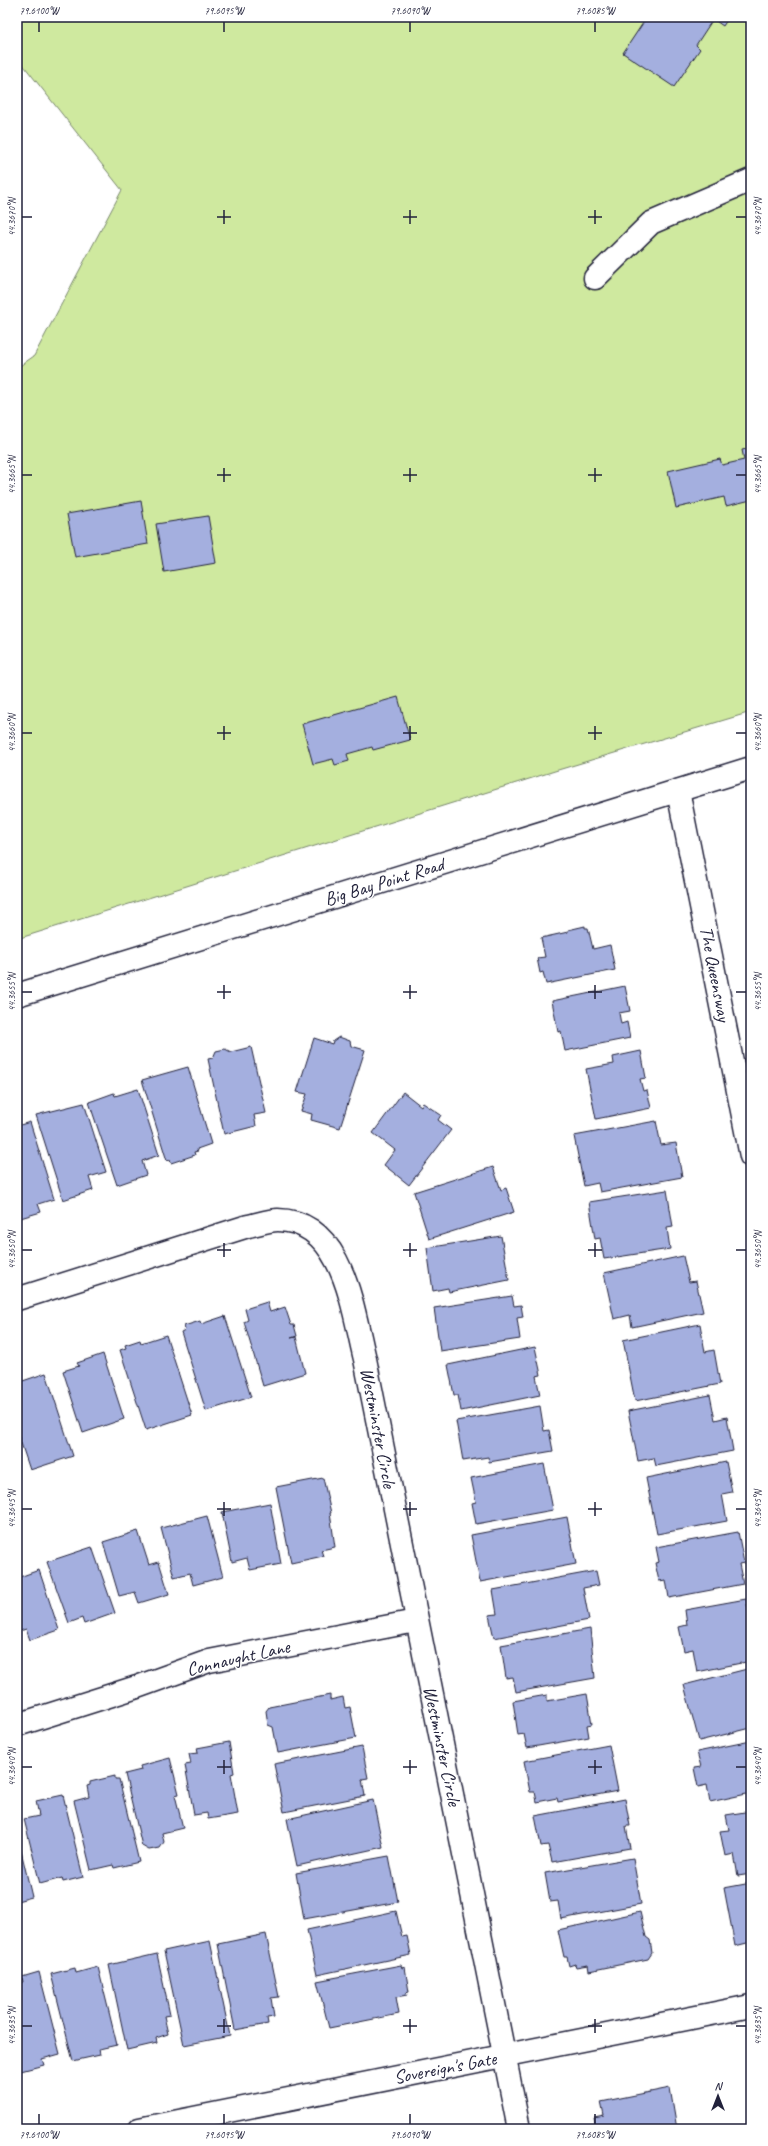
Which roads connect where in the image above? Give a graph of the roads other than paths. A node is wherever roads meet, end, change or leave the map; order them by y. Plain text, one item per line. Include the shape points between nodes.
1 (751, 180) edge
2 (595, 278) dead end
3 (751, 768) edge
4 (678, 791) junction
5 (17, 995) edge
6 (751, 1156) edge
7 (17, 1299) edge
8 (416, 1621) junction
9 (17, 1725) edge
10 (751, 2006) edge
11 (505, 2056) junction
12 (139, 2129) edge
13 (519, 2129) edge

1 - 2 street via 651,223
3 - 4 street, Big Bay Point Road
4 - 5 street, Big Bay Point Road
4 - 6 street, The Queensway
7 - 8 street, Westminster Circle via 248,1226 278,1220 303,1226 323,1241 336,1257 344,1277 365,1359
8 - 9 street, Connaught Lane via 209,1661
8 - 11 street, Westminster Circle
10 - 11 street, Sovereign's Gate
11 - 12 street, Sovereign's Gate
11 - 13 street, Westminster Circle

